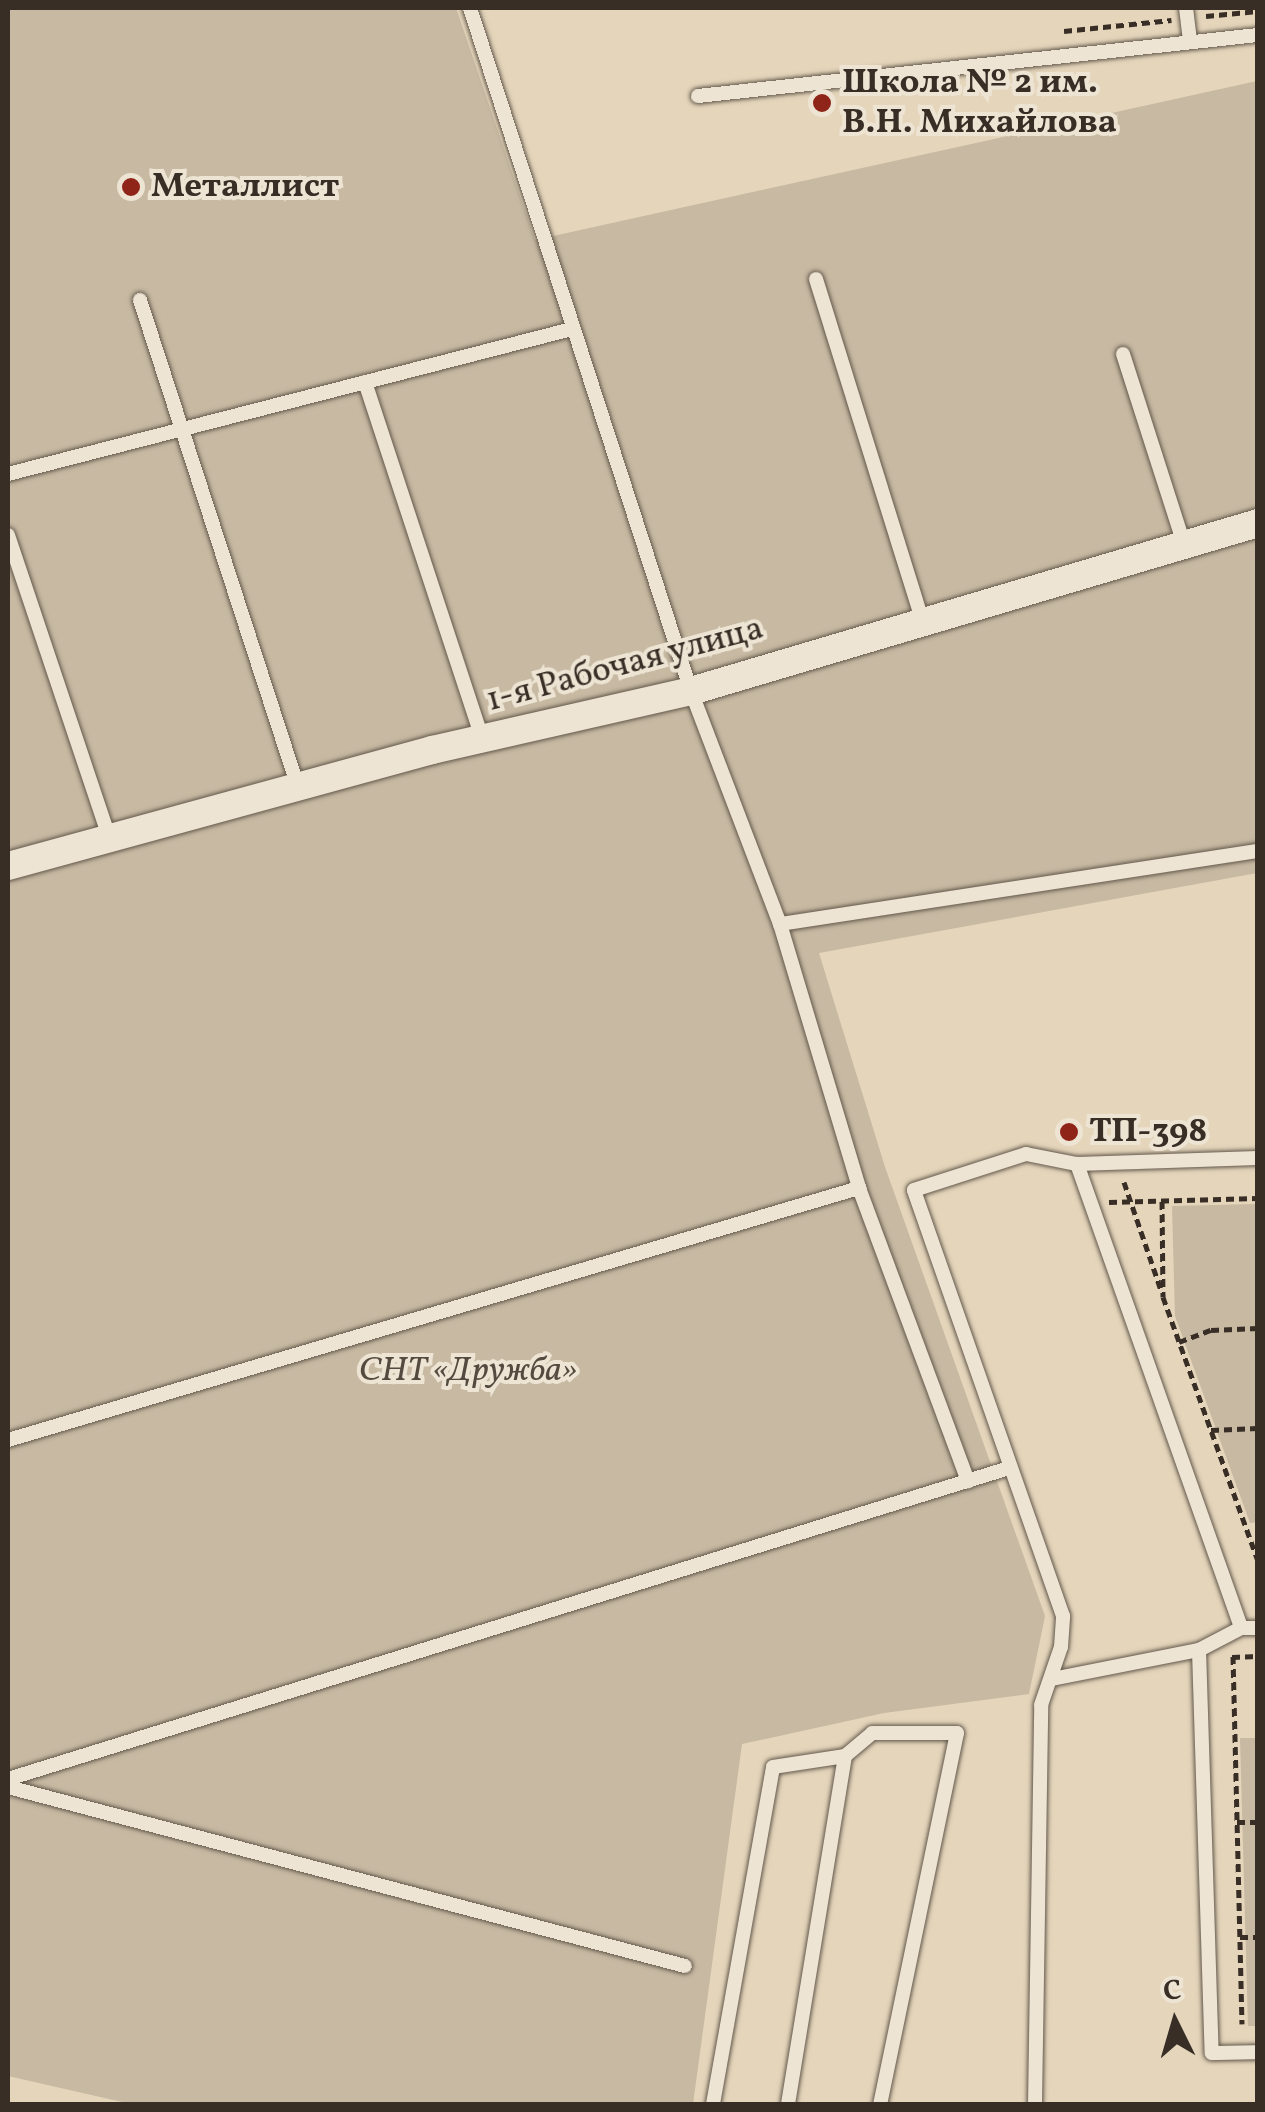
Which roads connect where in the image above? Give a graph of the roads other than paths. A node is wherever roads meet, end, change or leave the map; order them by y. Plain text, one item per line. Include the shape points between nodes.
1 (470, 8) edge
2 (1187, 13) edge
3 (1258, 35) edge
4 (1190, 42) junction
5 (698, 96) dead end
6 (816, 279) dead end
7 (140, 300) dead end
8 (572, 328) junction
9 (1123, 354) dead end
10 (366, 382) junction
11 (178, 430) junction
12 (8, 474) edge
13 (1258, 523) edge
14 (8, 535) edge
15 (1183, 542) junction
16 (922, 620) junction
17 (691, 691) junction
18 (484, 740) junction
19 (298, 788) junction
20 (110, 838) junction
21 (1258, 851) edge
22 (8, 866) edge
23 (780, 924) junction
24 (1258, 1158) edge
25 (1077, 1164) junction
26 (858, 1188) junction
27 (8, 1440) edge
28 (1009, 1468) junction
29 (968, 1481) junction
30 (1258, 1628) edge
31 (1236, 1630) junction
32 (1199, 1650) junction
33 (1052, 1678) junction
34 (845, 1756) junction
35 (8, 1779) edge
36 (8, 1787) edge
37 (685, 1966) dead end
38 (1258, 2052) edge
39 (713, 2104) edge
40 (788, 2104) edge
41 (880, 2104) edge
42 (1034, 2104) edge

1 - 8 lane
2 - 4 lane
3 - 4 lane
4 - 5 lane
6 - 16 lane
7 - 11 lane
8 - 10 lane
8 - 17 lane
9 - 15 lane
10 - 11 lane
10 - 18 lane
11 - 12 lane
11 - 19 lane
13 - 15 street, 1-я Рабочая улица
14 - 20 lane
15 - 16 street, 1-я Рабочая улица
16 - 17 street, 1-я Рабочая улица
17 - 18 street, 1-я Рабочая улица
17 - 23 lane
18 - 19 street, 1-я Рабочая улица
19 - 20 street, 1-я Рабочая улица
20 - 22 street, 1-я Рабочая улица
21 - 23 lane
23 - 26 lane
24 - 25 lane
25 - 28 lane via 1026,1154 914,1190
25 - 31 lane
26 - 27 lane
26 - 29 lane
28 - 29 lane
28 - 33 lane via 1063,1616
29 - 35 lane
30 - 31 lane
31 - 32 lane
32 - 33 lane
32 - 38 lane via 1212,2053
33 - 42 lane via 1041,1706
34 - 39 lane via 773,1767
34 - 40 lane
34 - 41 lane via 872,1733 957,1733
36 - 37 lane

